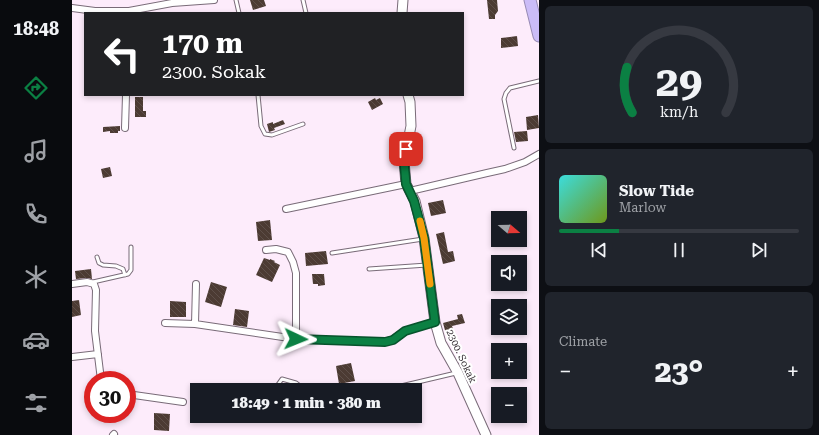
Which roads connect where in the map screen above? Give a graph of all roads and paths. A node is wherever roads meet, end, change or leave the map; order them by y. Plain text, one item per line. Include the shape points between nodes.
1 (214, 0) edge
2 (236, 0) edge
3 (303, 0) edge
4 (403, 0) edge
5 (530, 0) edge
6 (72, 8) edge
7 (129, 12) edge
8 (240, 12) edge
9 (306, 12) edge
10 (402, 12) edge
11 (539, 36) edge
12 (539, 82) edge
13 (126, 96) edge
14 (258, 96) edge
15 (408, 96) edge
16 (303, 124) dead end
17 (126, 128) dead end
18 (514, 148) dead end
19 (539, 154) edge
20 (408, 187) junction
21 (286, 209) dead end
22 (424, 238) junction
23 (131, 247) dead end
24 (266, 250) dead end
25 (332, 253) dead end
26 (97, 257) dead end
27 (428, 265) junction
28 (369, 269) dead end
29 (125, 275) junction
30 (91, 283) junction
31 (72, 284) edge
32 (196, 284) dead end
33 (435, 322) junction
34 (165, 323) dead end
35 (195, 324) junction
36 (296, 339) junction
37 (98, 354) junction
38 (72, 357) edge
39 (100, 371) edge
40 (458, 372) junction
41 (280, 383) edge
42 (296, 383) edge
43 (413, 383) edge
44 (136, 395) edge
45 (183, 402) dead end
46 (486, 435) edge

1 - 7 street via 172,3
2 - 8 lane
3 - 9 lane
4 - 10 street
5 - 11 highway
6 - 7 street via 95,12
12 - 18 lane via 510,88 505,96
13 - 17 street
14 - 16 lane via 261,126 265,134 272,135
15 - 20 street, 2300. Sokak via 411,126 404,161
19 - 20 street via 505,170
20 - 21 street
20 - 22 street, 2300. Sokak
22 - 25 lane
22 - 27 street, 2300. Sokak
23 - 29 lane via 131,270
24 - 36 street via 288,252 294,262
26 - 29 lane via 103,265 123,269
27 - 28 lane
27 - 33 street, 2300. Sokak
29 - 30 lane
30 - 31 street
30 - 37 street via 96,290 95,331
32 - 35 street
33 - 36 street via 405,331 393,340 385,342
33 - 40 street, 2300. Sokak via 441,343
34 - 35 street
35 - 36 street
37 - 38 street
37 - 39 street
40 - 43 lane
40 - 46 street, 2300. Sokak
41 - 42 lane via 282,380
44 - 45 street

